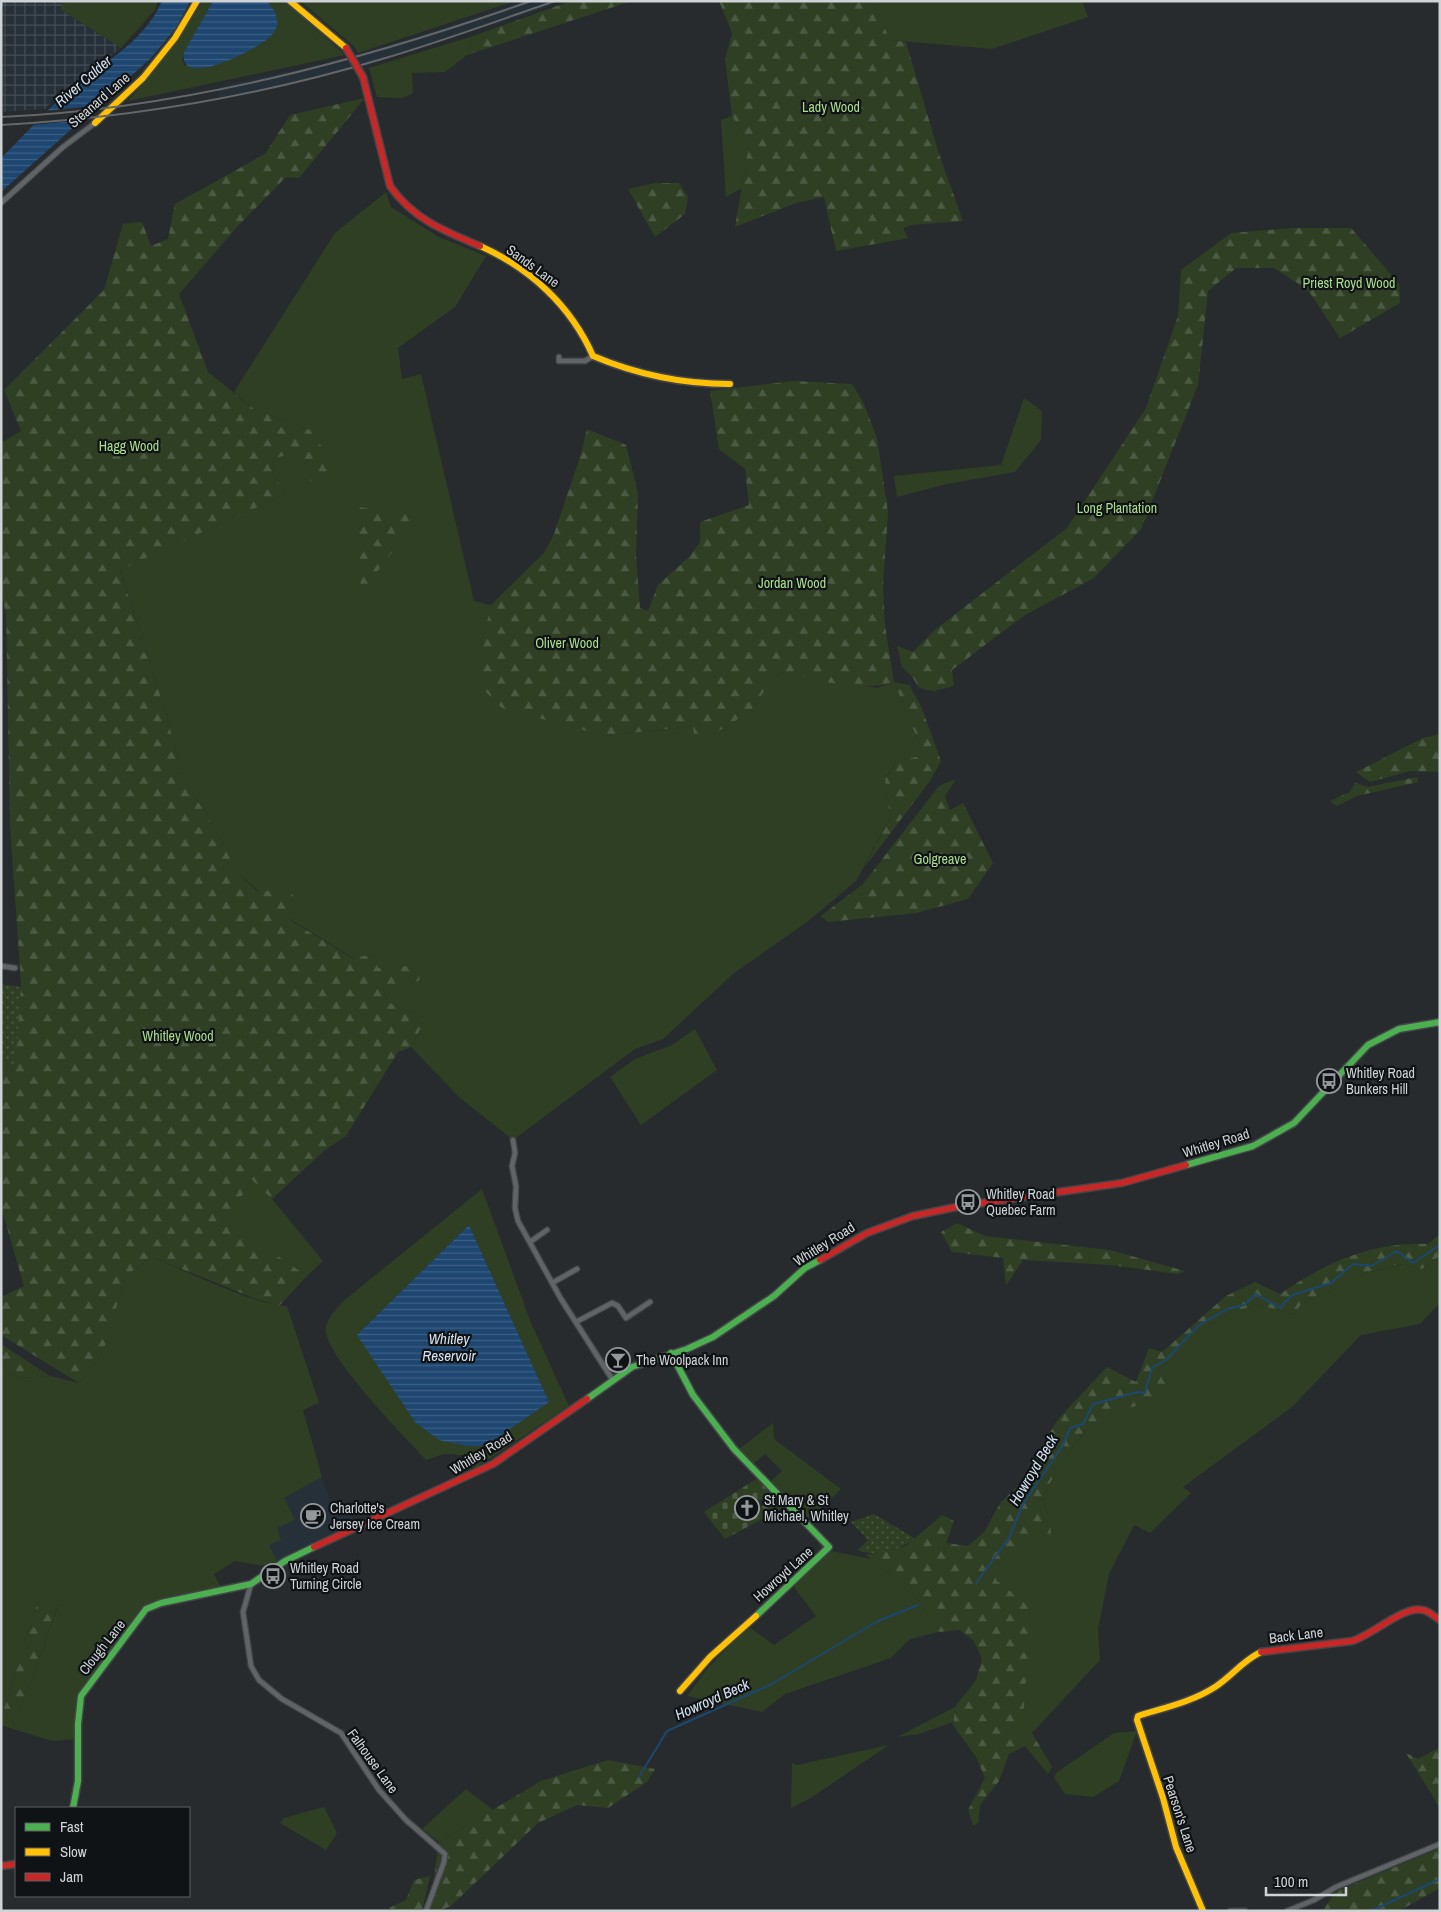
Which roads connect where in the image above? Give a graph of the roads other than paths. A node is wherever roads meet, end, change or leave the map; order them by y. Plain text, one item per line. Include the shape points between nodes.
1 (197, 1) edge
2 (290, 1) edge
3 (95, 123) joint
4 (1, 203) edge
5 (593, 356) junction
6 (559, 357) dead end
7 (730, 384) dead end
8 (1, 966) edge
9 (15, 968) dead end
10 (1440, 1022) edge
11 (513, 1140) dead end
12 (548, 1230) dead end
13 (530, 1242) junction
14 (577, 1269) dead end
15 (552, 1283) junction
16 (650, 1302) dead end
17 (576, 1322) junction
18 (671, 1353) junction
19 (612, 1380) junction
20 (251, 1584) junction
21 (1440, 1620) edge
22 (680, 1691) dead end
23 (1138, 1723) joint
24 (74, 1807) edge
25 (1440, 1844) edge
26 (15, 1864) edge
27 (1, 1866) edge
28 (426, 1911) edge
29 (1203, 1911) edge
30 (1230, 1911) edge
31 (1245, 1911) edge
32 (1287, 1911) edge

1 - 3 street, Steanard Lane via 175,38 143,78
2 - 5 street, Sands Lane, bridge via 346,48 364,76 390,186 399,202 441,231 502,256 547,288 575,320
3 - 4 street, Steanard Lane
5 - 6 street via 585,361 559,361
5 - 7 street via 629,372 653,378 705,385
8 - 9 street
10 - 18 street, Whitley Road via 1399,1029 1368,1045 1294,1123 1253,1146 1122,1183 961,1206 913,1216 876,1229 806,1268 738,1322 704,1341
11 - 13 street via 515,1208
12 - 13 street
13 - 15 street
14 - 15 street
15 - 17 street
16 - 17 street via 626,1318 612,1303
17 - 19 street
18 - 19 street, Whitley Road via 646,1360
18 - 22 street, Howroyd Lane via 693,1395 734,1449 829,1547 710,1657
19 - 20 street, Whitley Road via 492,1464 284,1561
20 - 24 street, Clough Lane via 146,1609 81,1696 77,1713
20 - 28 street, Falhouse Lane via 243,1612 251,1666 259,1680 282,1699 341,1733 379,1790 406,1820 445,1854
21 - 23 street, Back Lane via 1424,1610 1410,1609 1366,1637 1352,1641 1266,1650 1246,1659 1215,1687 1138,1716
23 - 29 street, Pearson's Lane via 1176,1847
25 - 32 street
26 - 27 street
30 - 31 street

